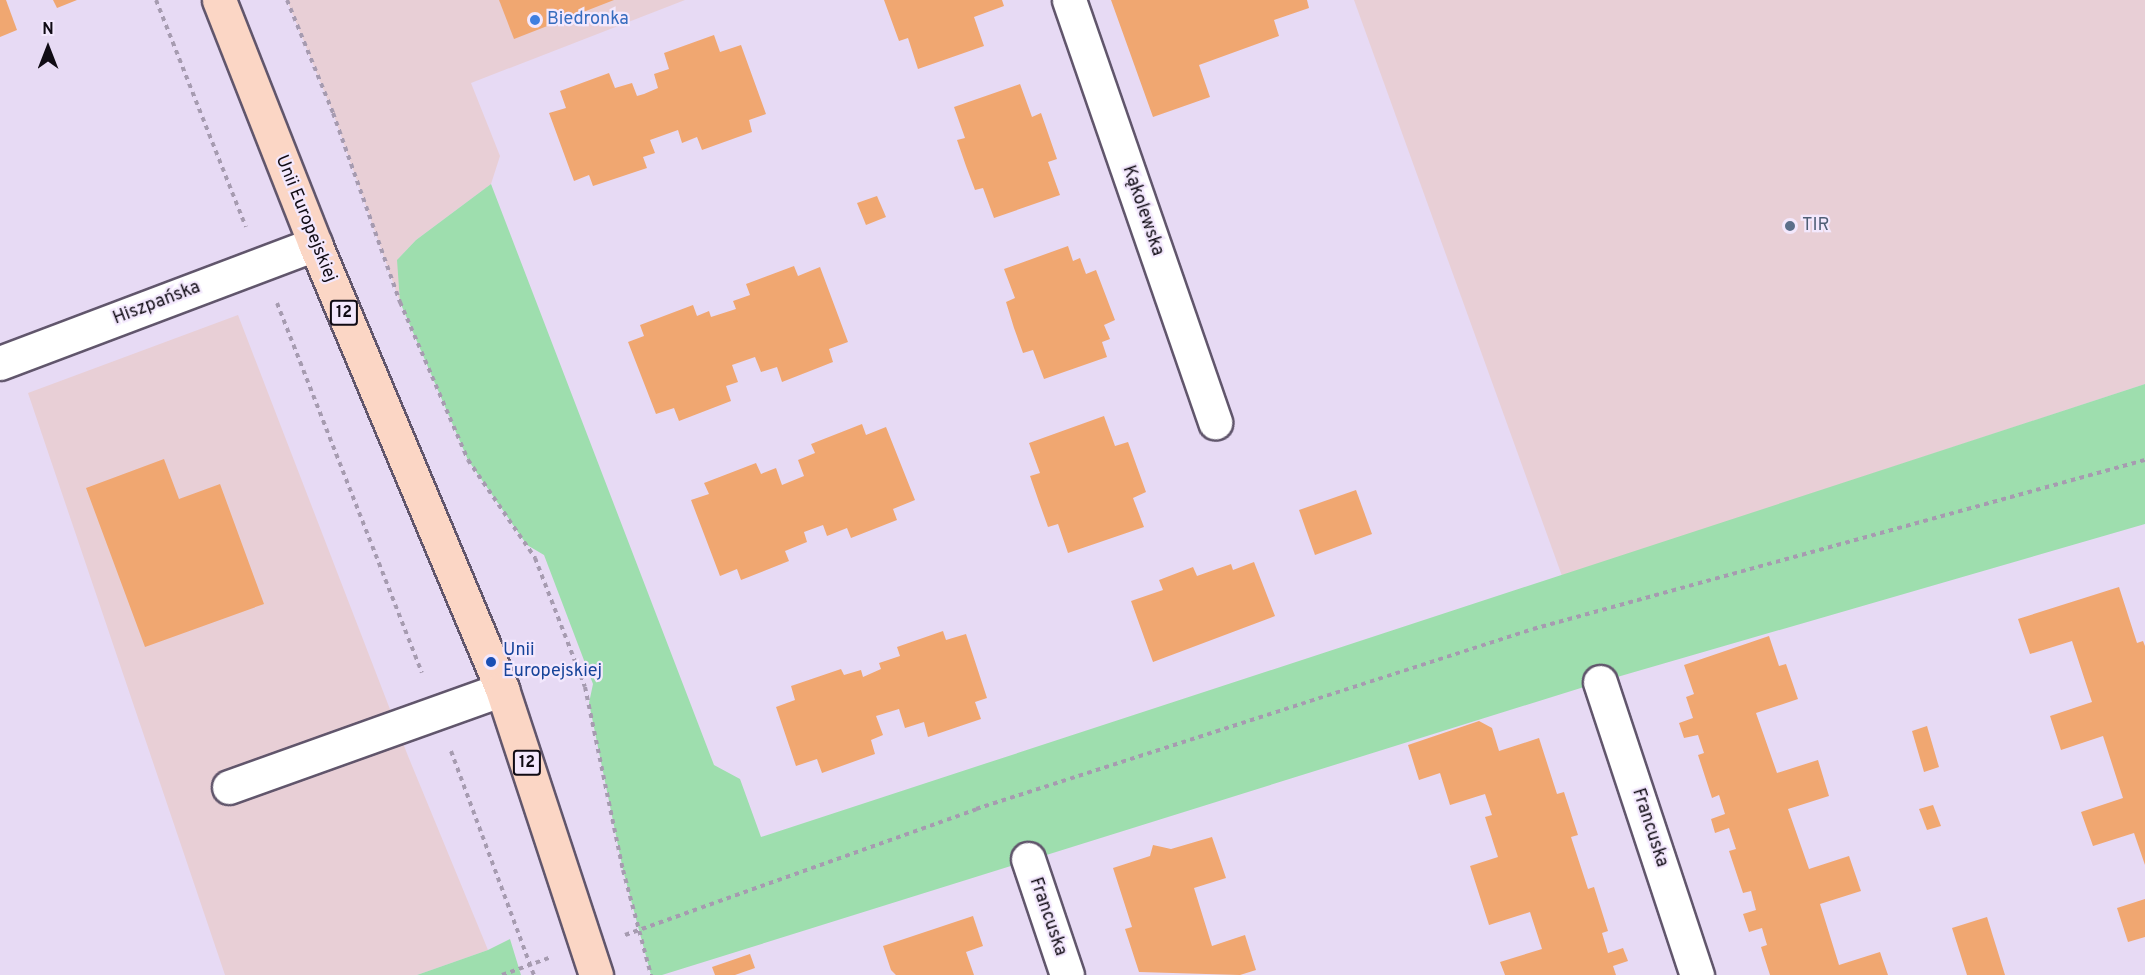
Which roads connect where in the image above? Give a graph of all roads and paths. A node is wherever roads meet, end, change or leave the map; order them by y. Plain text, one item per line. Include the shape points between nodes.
1 (156, 0) edge
2 (219, 0) edge
3 (287, 0) edge
4 (1070, 0) edge
5 (315, 244) junction
6 (261, 264) junction
7 (0, 363) edge
8 (1215, 422) dead end
9 (2145, 460) edge
10 (1600, 682) dead end
11 (502, 689) junction
12 (437, 714) junction
13 (229, 788) dead end
14 (1028, 859) dead end
15 (639, 930) junction
16 (591, 961) edge
17 (531, 963) junction
18 (501, 975) edge
19 (534, 975) edge
20 (651, 975) edge
21 (1067, 975) edge
22 (1697, 975) edge

1 - 6 path
2 - 5 main road, Unii Europejskiej / 12
3 - 15 path via 333,113 400,302 468,460 535,558 576,665 589,703
4 - 8 street, Kąkolewska
5 - 6 street, Hiszpańska
5 - 11 main road, Unii Europejskiej / 12
6 - 7 street, Hiszpańska
6 - 12 path
9 - 15 path via 1533,629 976,809
10 - 22 street, Francuska
11 - 12 street
11 - 16 main road, Unii Europejskiej / 12
12 - 13 street
12 - 17 path
14 - 21 street, Francuska
15 - 16 path
15 - 20 path
16 - 17 path
17 - 18 path
17 - 19 path

